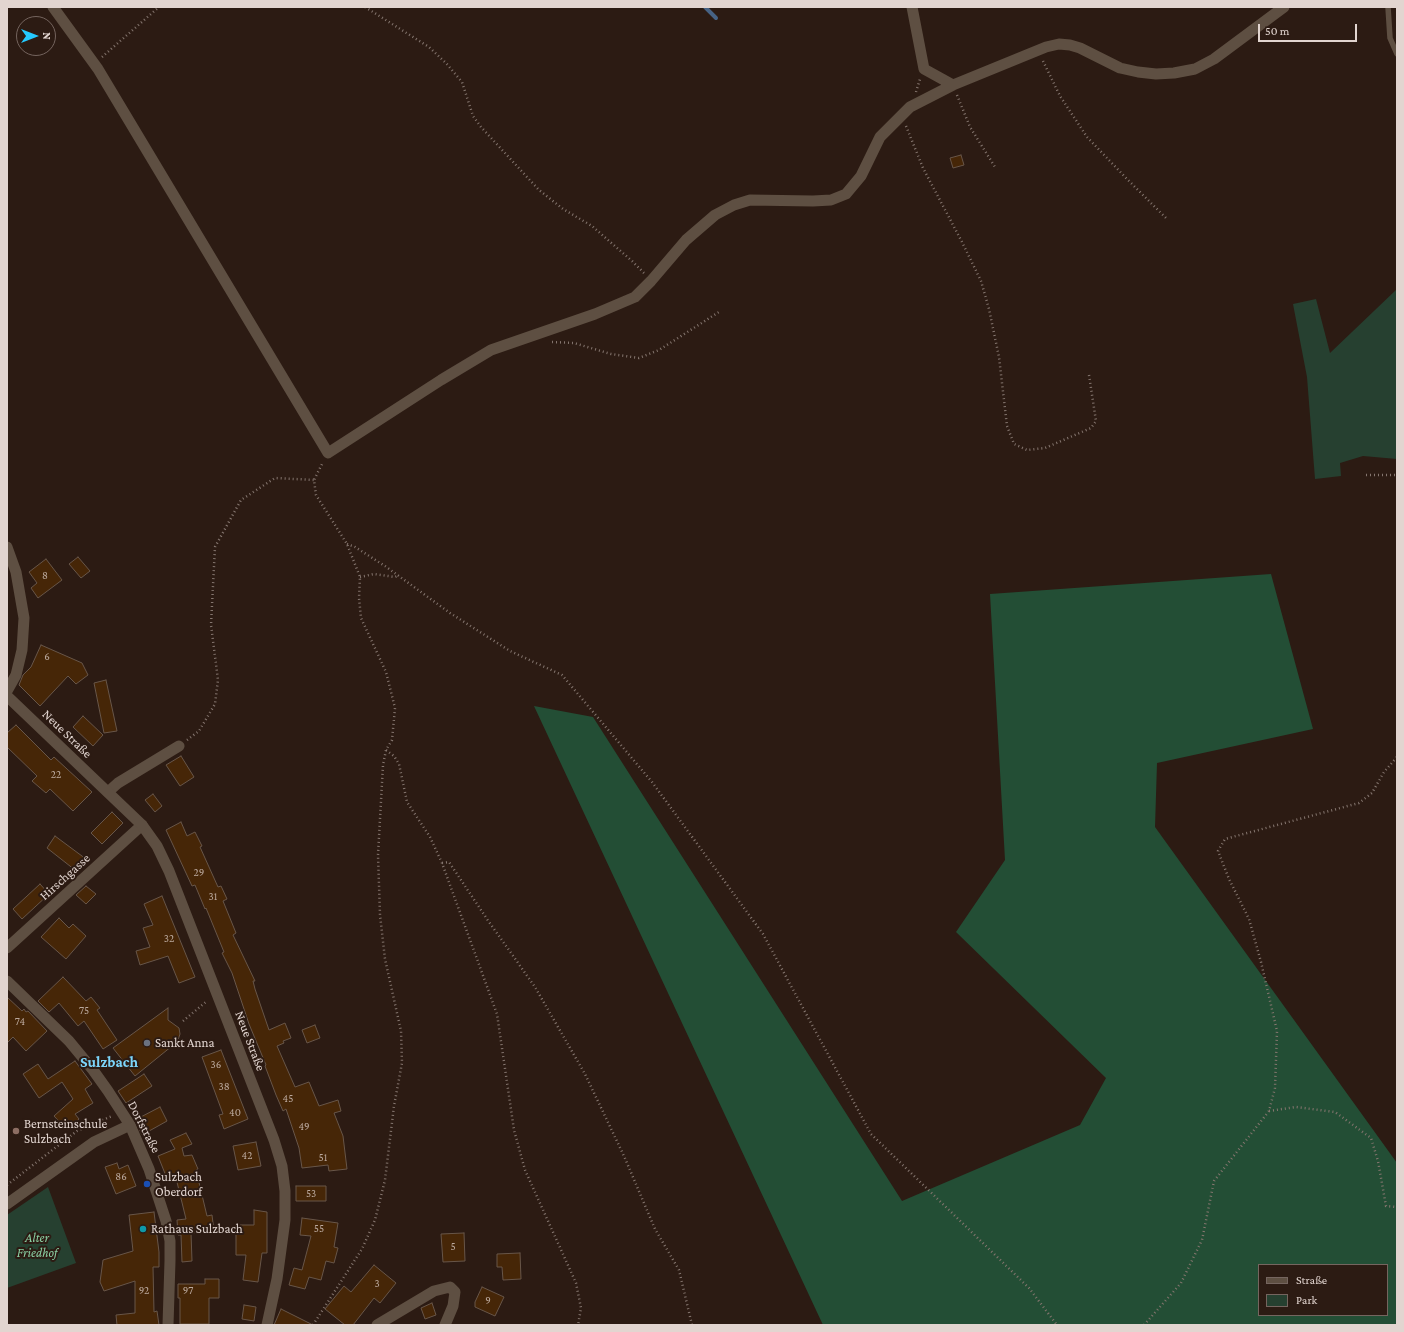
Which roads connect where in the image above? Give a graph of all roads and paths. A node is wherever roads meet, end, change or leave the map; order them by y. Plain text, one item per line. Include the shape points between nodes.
1 (53, 7) edge
2 (159, 7) edge
3 (365, 7) edge
4 (912, 7) edge
5 (1284, 7) edge
6 (1388, 7) edge
7 (1038, 51) junction
8 (1397, 54) edge
9 (94, 64) junction
10 (924, 69) junction
11 (953, 85) junction
12 (910, 106) junction
13 (900, 117) junction
14 (996, 167) dead end
15 (1166, 218) dead end
16 (651, 281) junction
17 (719, 312) dead end
18 (534, 336) junction
19 (1089, 375) dead end
20 (328, 453) junction
21 (1366, 475) dead end
22 (1397, 475) edge
23 (314, 480) junction
24 (347, 544) junction
25 (7, 547) edge
26 (398, 576) junction
27 (360, 577) junction
28 (7, 691) edge
29 (7, 696) edge
30 (179, 746) joint
31 (386, 750) junction
32 (1397, 757) edge
33 (108, 792) junction
34 (142, 825) junction
35 (442, 863) junction
36 (7, 948) edge
37 (7, 981) edge
38 (209, 1000) dead end
39 (183, 1021) dead end
40 (121, 1111) junction
41 (1269, 1111) junction
42 (130, 1125) junction
43 (7, 1185) edge
44 (7, 1204) edge
45 (1397, 1207) edge
46 (168, 1325) edge
47 (267, 1325) edge
48 (313, 1325) edge
49 (377, 1325) edge
50 (445, 1325) edge
51 (578, 1325) edge
52 (692, 1325) edge
53 (1057, 1325) edge
54 (1144, 1325) edge

1 - 9 street
2 - 9 path
3 - 16 path via 429,47 446,63 462,82 473,116 481,127 539,190 563,209 592,226
4 - 10 street
5 - 7 street via 1214,59 1195,69 1174,73 1156,74 1120,68 1070,45 1059,44
6 - 8 lane via 1390,38
7 - 11 street
7 - 15 path via 1060,96 1087,137
9 - 20 street
10 - 11 street
10 - 12 path
11 - 12 street
11 - 14 path via 970,127
12 - 13 street
13 - 16 street via 880,137 861,176 846,194 830,200 750,200 734,205 715,215 686,240
13 - 19 path via 981,281 999,358 1007,426 1014,444 1027,450 1045,448 1091,428 1096,421
16 - 18 street via 635,297
17 - 18 path via 659,350 639,358 611,354 574,343 540,342
18 - 20 street via 491,350
20 - 23 path
21 - 22 path
23 - 24 path via 316,495
23 - 30 path via 275,478 241,500 214,548 211,625 218,680 215,704 199,731
24 - 26 path
24 - 27 path
25 - 28 street via 16,572 24,618 16,675
26 - 27 path via 374,574
26 - 53 path via 510,651 562,675 652,782 763,934 871,1134 1029,1288
27 - 31 path via 361,618 386,672 395,708 392,740
29 - 33 street, Neue Straße
30 - 33 street via 118,783
31 - 35 path via 399,764 407,802 430,837
31 - 48 path via 382,765 378,855 380,915 385,959 401,1031 402,1063 385,1180 375,1220 362,1249
32 - 41 path via 1384,772 1372,793 1359,803 1225,839 1218,851 1249,919 1277,1031 1275,1088
33 - 34 street, Neue Straße
34 - 36 street, Hirschgasse
34 - 47 street, Neue Straße via 157,846 169,871 282,1166 285,1220
35 - 51 path via 496,1014 514,1130 525,1170 576,1283 581,1308
35 - 52 path via 449,862 535,987 585,1074 655,1229 679,1270
37 - 40 street, Dorfstraße via 69,1041
38 - 39 path
40 - 42 street, Dorfstraße
40 - 43 path via 77,1132
41 - 45 path via 1296,1107 1335,1112 1371,1138 1386,1206
41 - 54 path via 1214,1181 1202,1240 1181,1283
42 - 44 street via 94,1142
42 - 46 street, Dorfstraße via 149,1169 170,1241
49 - 50 street via 434,1291 450,1286 455,1292 453,1306

